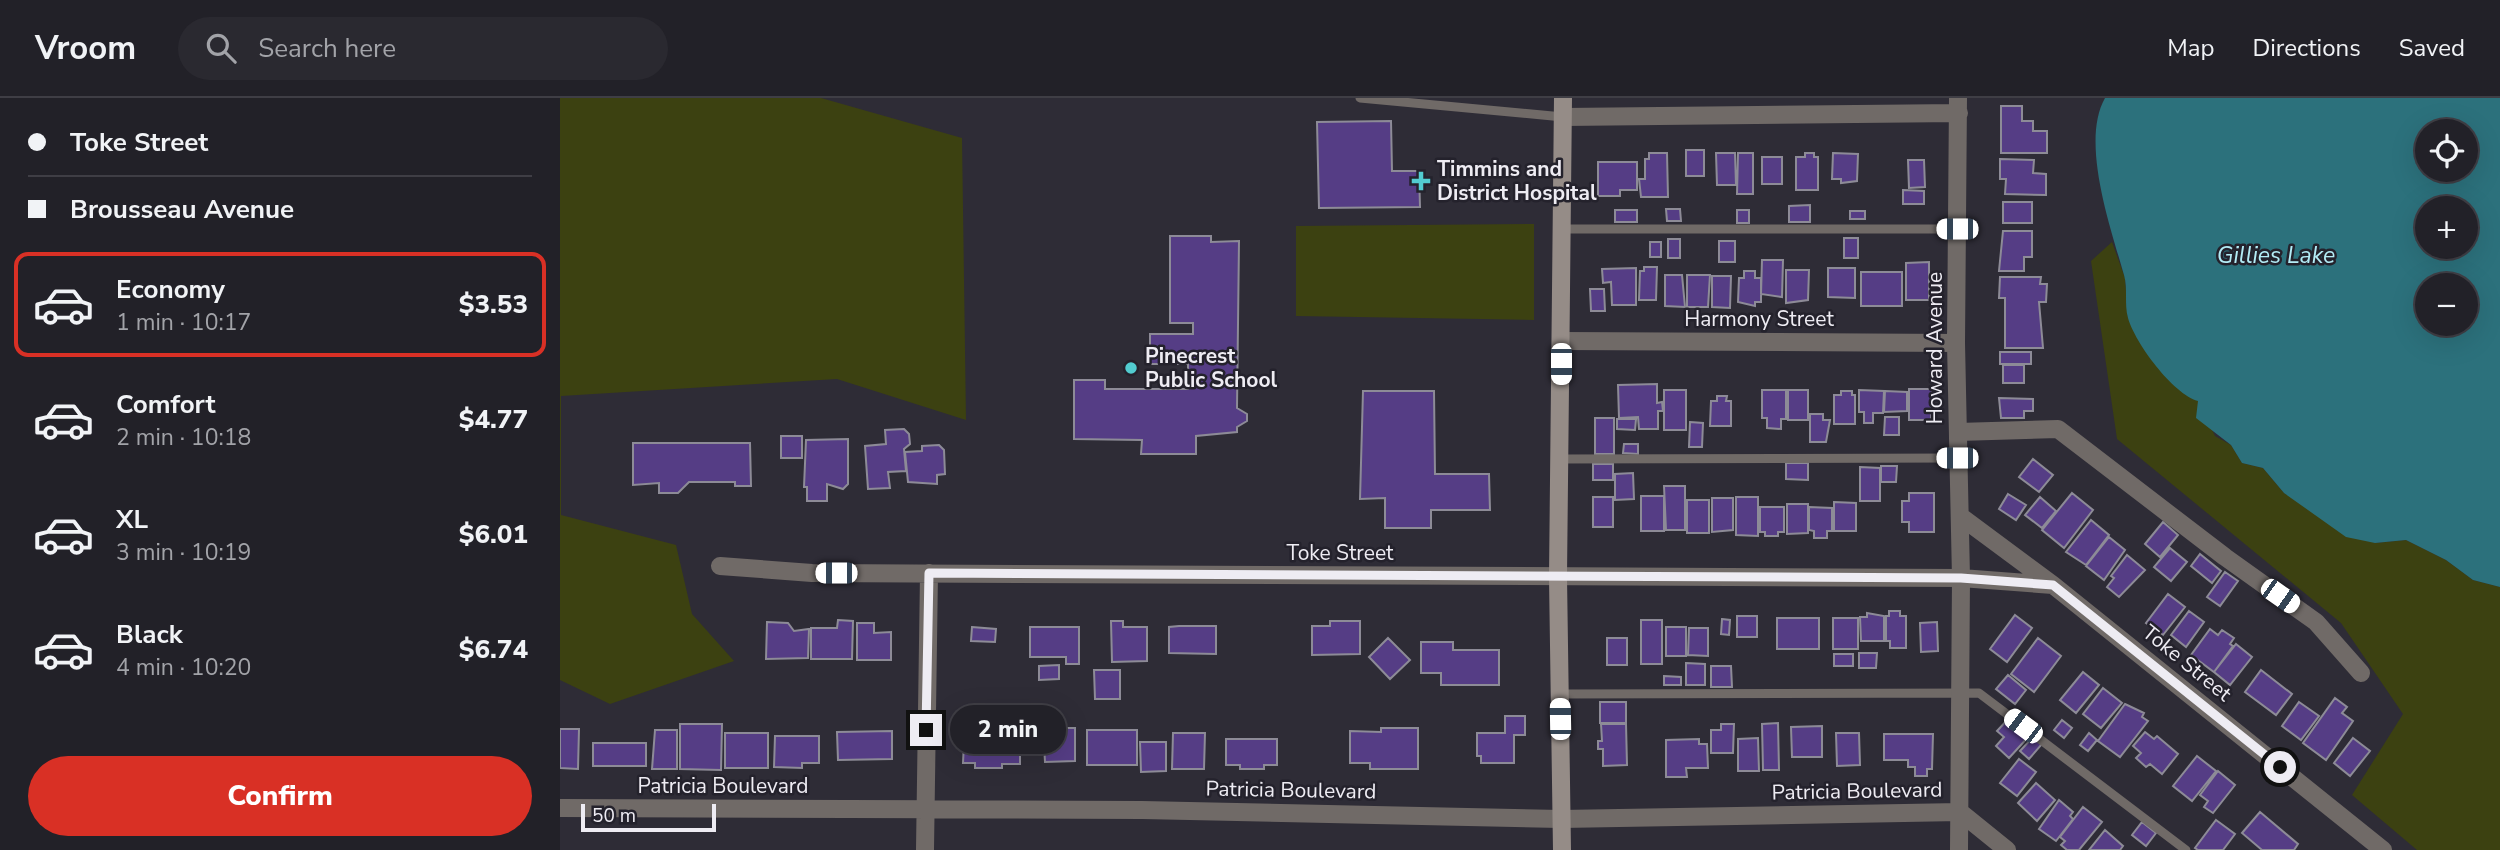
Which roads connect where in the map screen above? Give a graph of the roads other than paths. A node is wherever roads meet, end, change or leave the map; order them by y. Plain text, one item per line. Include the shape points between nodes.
1 (1360, 98) edge
2 (1563, 98) edge
3 (1959, 105) edge
4 (1563, 117) junction
5 (1562, 229) junction
6 (1957, 229) junction
7 (1561, 341) junction
8 (1956, 343) junction
9 (1958, 432) junction
10 (1560, 458) junction
11 (1957, 458) junction
12 (1960, 516) junction
13 (720, 566) dead end
14 (929, 573) junction
15 (1558, 577) junction
16 (1961, 578) junction
17 (2053, 585) junction
18 (2361, 673) dead end
19 (1960, 691) junction
20 (1560, 694) junction
21 (560, 808) edge
22 (925, 809) junction
23 (1960, 812) junction
24 (1562, 819) junction
25 (925, 850) edge
26 (1562, 850) edge
27 (1959, 850) edge
28 (2007, 850) edge
29 (2186, 850) edge
30 (2383, 850) edge

1 - 4 lane
2 - 4 main road
3 - 4 street
3 - 6 street, Howard Avenue
4 - 5 main road
5 - 6 lane
5 - 7 main road
6 - 8 street, Howard Avenue
7 - 8 street, Harmony Street
7 - 10 main road
8 - 9 street, Howard Avenue
9 - 11 street, Howard Avenue
9 - 18 street via 2058,429 2316,622
10 - 11 lane
10 - 15 main road
11 - 12 street, Howard Avenue
12 - 16 street, Howard Avenue
12 - 17 street, Toke Street
13 - 14 street, Toke Street via 812,573
14 - 15 street, Toke Street
14 - 22 street
15 - 16 street, Toke Street
15 - 20 main road
16 - 17 street, Toke Street
16 - 19 street, Howard Avenue
17 - 30 street, Toke Street
19 - 20 lane
19 - 23 street, Howard Avenue
19 - 29 lane via 1979,693
20 - 24 main road
21 - 22 street, Patricia Boulevard
22 - 24 street, Patricia Boulevard
22 - 25 street
23 - 24 street, Patricia Boulevard
23 - 27 street, Howard Avenue
23 - 28 street, Patricia Boulevard
24 - 26 main road

